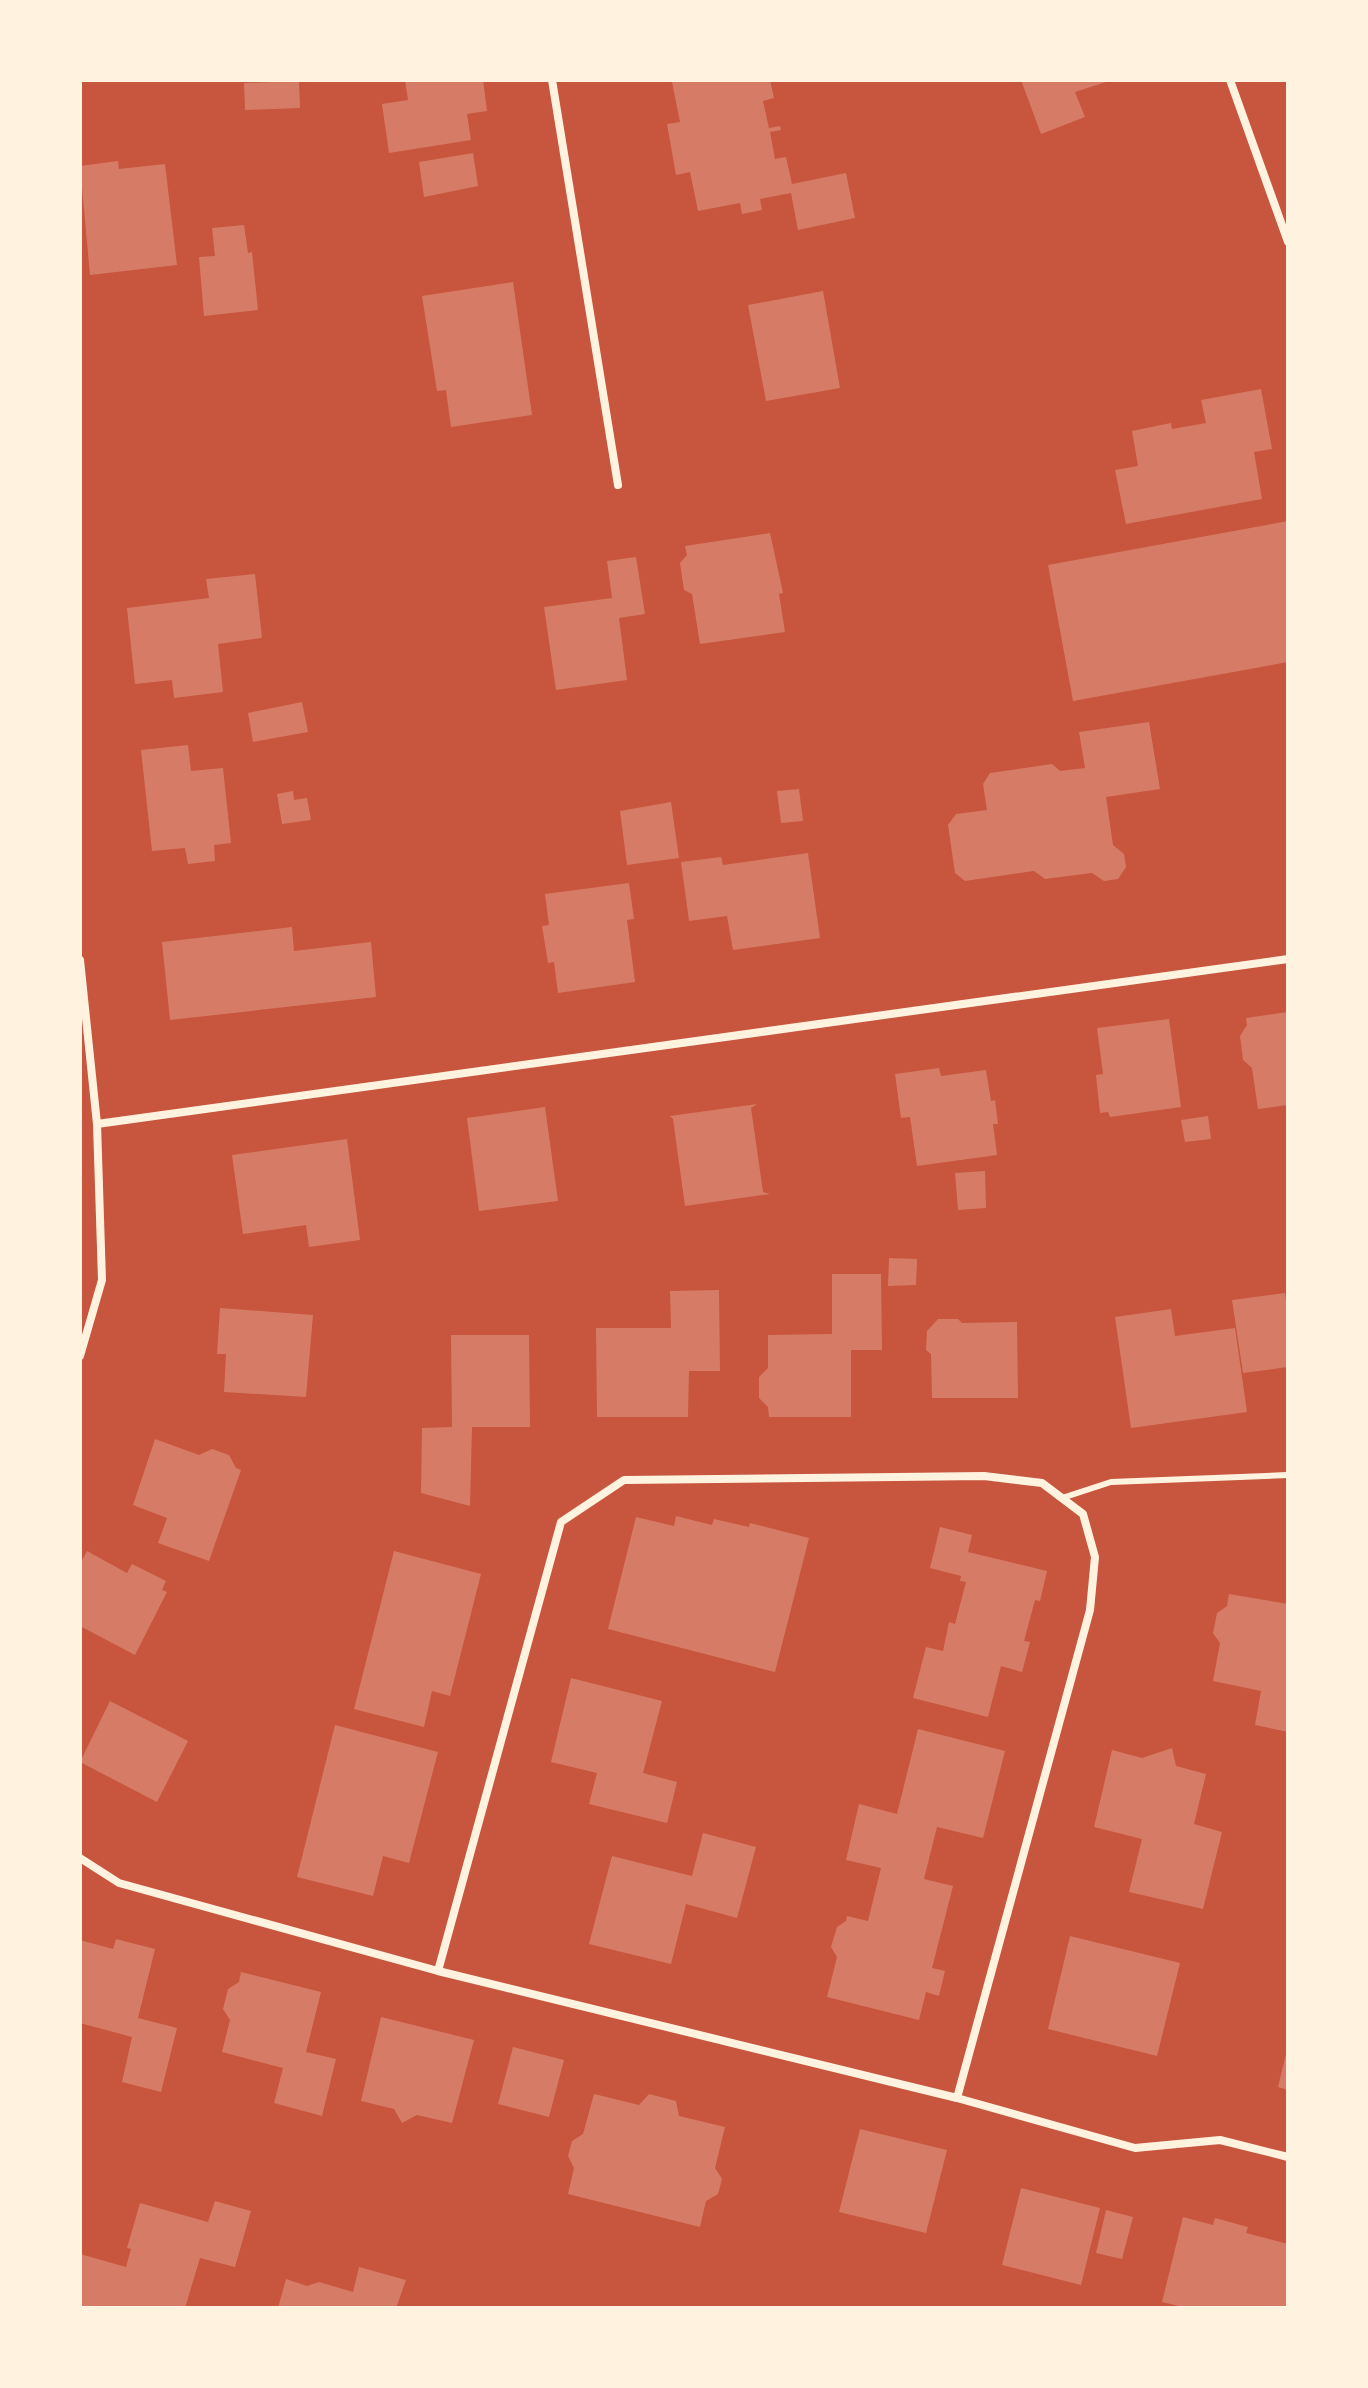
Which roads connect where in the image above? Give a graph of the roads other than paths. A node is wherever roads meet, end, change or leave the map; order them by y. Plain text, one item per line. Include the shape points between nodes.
1 (552, 80) edge
2 (1230, 80) edge
3 (1288, 242) edge
4 (618, 485) dead end
5 (1288, 959) edge
6 (80, 960) edge
7 (97, 1124) junction
8 (80, 1356) edge
9 (1288, 1475) edge
10 (1062, 1498) junction
11 (80, 1858) edge
12 (438, 1971) junction
13 (957, 2098) junction
14 (1288, 2157) edge

1 - 4 street
2 - 3 street
5 - 7 street
6 - 7 street
7 - 8 street via 102,1280
9 - 10 lane via 1111,1482
10 - 12 street via 1042,1483 984,1476 624,1480 561,1522
10 - 13 street via 1083,1514 1095,1557 1090,1610
11 - 12 street via 119,1883
12 - 13 street
13 - 14 street via 1135,2148 1220,2140

